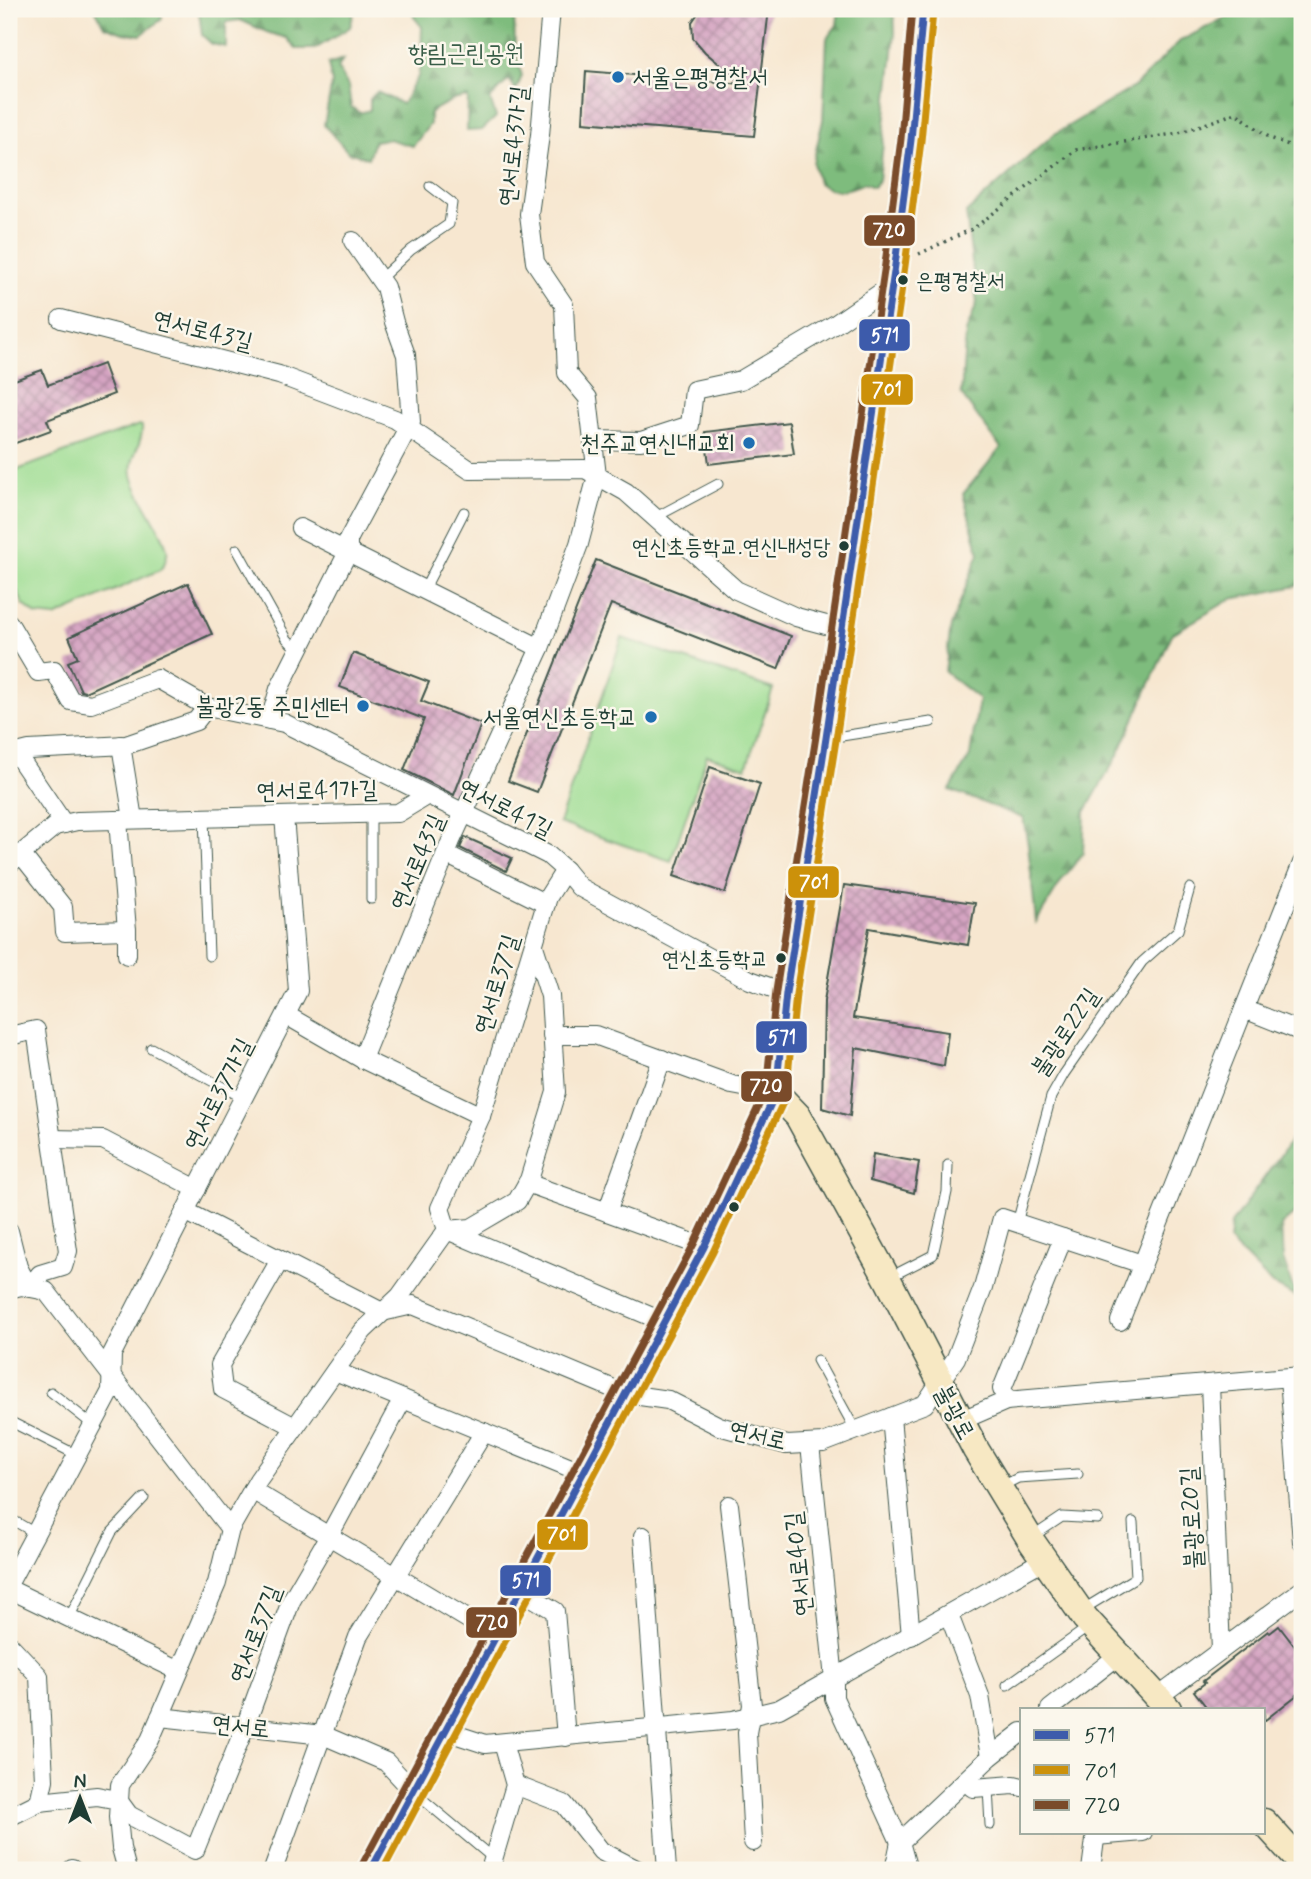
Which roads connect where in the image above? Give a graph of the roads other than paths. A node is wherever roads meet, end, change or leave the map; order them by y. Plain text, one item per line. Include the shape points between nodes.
1 (551, 9) edge
2 (923, 9) edge
3 (430, 186) dead end
4 (354, 241) dead end
5 (893, 275) junction
6 (380, 279) junction
7 (61, 319) dead end
8 (407, 428) junction
9 (593, 440) junction
10 (597, 476) junction
11 (718, 484) dead end
12 (464, 512) dead end
13 (654, 518) junction
14 (300, 528) dead end
15 (237, 549) dead end
16 (348, 552) junction
17 (424, 590) junction
18 (841, 629) junction
19 (11, 633) edge
20 (540, 648) junction
21 (299, 652) junction
22 (207, 707) junction
23 (270, 720) junction
24 (931, 722) dead end
25 (826, 738) junction
26 (121, 745) junction
27 (12, 754) edge
28 (426, 796) junction
29 (371, 813) junction
30 (464, 815) junction
31 (284, 816) junction
32 (204, 817) junction
33 (125, 820) junction
34 (64, 824) junction
35 (446, 854) junction
36 (15, 859) edge
37 (1302, 863) edge
38 (565, 870) junction
39 (1190, 888) dead end
40 (371, 899) dead end
41 (547, 904) junction
42 (127, 930) junction
43 (534, 946) junction
44 (127, 955) dead end
45 (209, 956) dead end
46 (786, 993) junction
47 (1244, 1009) junction
48 (286, 1015) junction
49 (1302, 1032) edge
50 (552, 1035) junction
51 (9, 1036) edge
52 (150, 1048) dead end
53 (362, 1059) junction
54 (662, 1059) junction
55 (776, 1093) junction
56 (243, 1098) junction
57 (481, 1116) junction
58 (52, 1139) junction
59 (948, 1166) dead end
60 (527, 1183) junction
61 (197, 1189) junction
62 (185, 1212) junction
63 (607, 1212) junction
64 (1017, 1223) junction
65 (447, 1230) junction
66 (9, 1231) edge
67 (1063, 1238) junction
68 (704, 1247) junction
69 (279, 1260) junction
70 (1142, 1264) junction
71 (887, 1278) junction
72 (29, 1288) junction
73 (9, 1289) edge
74 (382, 1312) junction
75 (1119, 1321) dead end
76 (664, 1322) junction
77 (817, 1360) dead end
78 (335, 1371) junction
79 (1295, 1377) edge
80 (111, 1379) junction
81 (940, 1384) junction
82 (1210, 1384) junction
83 (51, 1392) dead end
84 (626, 1394) junction
85 (403, 1399) junction
86 (1006, 1401) junction
87 (891, 1417) junction
88 (960, 1421) junction
89 (9, 1422) edge
90 (93, 1425) junction
91 (295, 1427) junction
92 (856, 1431) junction
93 (484, 1432) junction
94 (810, 1444) junction
95 (77, 1455) junction
96 (583, 1473) junction
97 (1078, 1474) dead end
98 (999, 1488) junction
99 (252, 1490) junction
100 (144, 1498) dead end
101 (729, 1505) dead end
102 (9, 1518) edge
103 (1098, 1519) dead end
104 (1133, 1522) dead end
105 (230, 1529) junction
106 (35, 1533) junction
107 (329, 1536) junction
108 (643, 1536) dead end
109 (1302, 1542) edge
110 (1037, 1550) junction
111 (396, 1576) junction
112 (9, 1583) edge
113 (9, 1589) edge
114 (520, 1590) junction
115 (1302, 1590) edge
116 (949, 1615) junction
117 (69, 1618) junction
118 (1086, 1618) junction
119 (496, 1636) junction
120 (911, 1636) junction
121 (9, 1644) edge
122 (1222, 1650) junction
123 (1119, 1655) junction
124 (179, 1671) junction
125 (834, 1679) junction
126 (1007, 1685) dead end
127 (1163, 1703) edge
128 (1051, 1708) edge
129 (750, 1716) junction
130 (160, 1717) junction
131 (245, 1727) junction
132 (658, 1728) junction
133 (445, 1731) junction
134 (1020, 1733) edge
135 (323, 1735) junction
136 (566, 1737) junction
137 (503, 1743) junction
138 (990, 1757) junction
139 (965, 1781) junction
140 (515, 1785) junction
141 (1020, 1786) edge
142 (988, 1788) junction
143 (413, 1791) junction
144 (118, 1800) junction
145 (38, 1802) junction
146 (9, 1817) edge
147 (1266, 1824) edge
148 (990, 1825) dead end
149 (1096, 1834) edge
150 (753, 1842) dead end
151 (900, 1842) junction
152 (1302, 1864) edge
153 (493, 1865) edge
154 (619, 1866) edge
155 (127, 1870) edge
156 (273, 1870) edge
157 (371, 1870) edge
158 (638, 1870) edge
159 (667, 1870) edge
160 (894, 1870) edge
161 (908, 1870) edge
162 (1091, 1870) edge

1 - 9 street, 연서로43가길 via 529,214 535,262 564,305 567,373 588,398
2 - 5 main road
3 - 6 lane via 452,203 449,223
4 - 6 street
5 - 9 street via 837,323 741,380 694,390 690,425 641,441
5 - 18 main road
6 - 8 street via 406,355 411,422
7 - 8 street, 연서로43길 via 279,374 395,419
8 - 10 street, 연서로43길 via 470,470 585,469
8 - 16 street via 348,540
9 - 10 street, 연서로43가길
10 - 13 street, 연서로43길 via 626,492
10 - 20 street, 연서로43길 via 579,544
11 - 13 lane
12 - 17 lane
13 - 18 street, 연서로43길 via 736,590 796,617
14 - 16 street
15 - 21 lane via 287,639
16 - 17 street
16 - 21 street
17 - 20 street
18 - 25 main road
19 - 22 street, 연서로41길 via 37,672 54,670 71,701 91,704 158,679
20 - 30 street, 연서로43길
21 - 23 street via 279,689
22 - 23 street, 연서로41길
22 - 26 street via 197,721
23 - 28 street, 연서로41길
24 - 25 lane
25 - 46 main road
26 - 27 street
26 - 33 street
27 - 34 street
28 - 29 street, 연서로41가길 via 398,813
28 - 30 street, 연서로41길
29 - 31 street, 연서로41가길
29 - 40 lane
30 - 35 street, 연서로43길
30 - 38 street, 연서로41길 via 548,856
31 - 32 street, 연서로41가길
31 - 48 street, 연서로37가길 via 298,991
32 - 33 street, 연서로41가길
32 - 45 lane
33 - 34 street, 연서로41가길
33 - 42 street
34 - 36 street, 연서로41가길 via 55,826
35 - 41 street
35 - 53 street, 연서로43길
36 - 42 street, 연서로41가길 via 62,907 65,932
37 - 47 street
38 - 41 street, 연서로37길
38 - 46 street, 연서로41길 via 579,887 750,979
39 - 64 lane, 불광로22길 via 1178,930 1142,962 1051,1097
41 - 43 street, 연서로37길
42 - 44 street
43 - 50 street via 550,996
43 - 57 street, 연서로37길
46 - 55 main road
47 - 49 street
47 - 70 street
48 - 53 street
48 - 56 street, 연서로37가길
50 - 54 street via 595,1035
50 - 60 street via 556,1093
51 - 58 street via 36,1030
52 - 56 lane
53 - 57 street
54 - 55 street via 732,1084
54 - 63 street
55 - 68 main road
55 - 71 main road, 불광로 via 798,1116
56 - 61 street, 연서로37가길
57 - 65 street, 연서로37길 via 440,1208
58 - 61 street via 103,1140
58 - 72 street via 68,1251 63,1267 40,1274
59 - 71 lane via 933,1255
60 - 63 street
60 - 65 street via 517,1201 471,1228
61 - 62 street, 연서로37가길
62 - 69 street
62 - 80 street, 연서로37가길 via 113,1354
63 - 68 street
64 - 67 street
64 - 81 street via 1002,1218 983,1288 956,1358
65 - 74 street via 400,1296
65 - 76 street
66 - 72 street
67 - 70 street
67 - 86 street via 1002,1389
68 - 76 main road
69 - 74 street
69 - 91 street via 220,1365 223,1389
70 - 75 street
71 - 81 main road, 불광로
72 - 73 street
72 - 80 street via 46,1291
74 - 78 street
74 - 84 street, 연서로 via 413,1305
76 - 84 main road
77 - 92 lane
78 - 85 street
78 - 91 street
79 - 82 street
79 - 109 street
80 - 90 street, 연서로37가길 via 111,1391
80 - 105 street
81 - 87 street, 연서로 via 925,1404
81 - 88 main road, 불광로
82 - 86 street
82 - 122 street, 불광로20길
83 - 90 lane
84 - 94 street, 연서로 via 668,1400 719,1426 788,1445
84 - 96 main road
85 - 93 street
85 - 107 street, 연서로37길
86 - 88 street
87 - 92 street, 연서로
87 - 120 street
88 - 98 main road, 불광로
89 - 95 lane
90 - 95 street, 연서로37가길
91 - 99 street
92 - 94 street, 연서로
93 - 96 street
93 - 111 street
94 - 125 street, 연서로40길
95 - 106 street, 연서로37가길
96 - 114 main road
97 - 98 lane via 1018,1478
98 - 110 main road, 불광로
99 - 105 street
99 - 107 street
100 - 117 lane via 113,1532
101 - 129 street
102 - 106 lane
103 - 110 lane via 1062,1517
104 - 118 lane via 1136,1577
105 - 124 street via 217,1583
106 - 112 street, 연서로37가길
107 - 111 street
107 - 131 street, 연서로37길 via 291,1601
108 - 132 street
110 - 116 street
110 - 118 main road, 불광로
111 - 119 street
111 - 135 street via 358,1637
113 - 117 street
114 - 119 main road
114 - 136 street via 555,1611
115 - 122 street
116 - 120 street
116 - 138 street via 980,1696
117 - 124 street
118 - 123 main road, 불광로
118 - 126 lane
119 - 133 main road
120 - 125 street
121 - 145 street via 39,1676 44,1780
122 - 127 street
123 - 127 main road, 불광로
123 - 128 street
124 - 130 street
125 - 129 street via 779,1709
125 - 151 street, 연서로40길 via 834,1698
129 - 132 street
129 - 150 street
130 - 131 street, 연서로
130 - 144 street via 120,1785
131 - 135 street, 연서로
131 - 144 street, 연서로37길 via 195,1850 129,1815
132 - 136 street
132 - 159 street
133 - 137 street via 485,1744
133 - 143 main road
134 - 138 street
135 - 143 street, 연서로 via 386,1762
135 - 156 street
136 - 137 street
137 - 140 street
138 - 139 street
139 - 142 street via 973,1788
139 - 151 street
140 - 153 street
140 - 154 street via 564,1804 601,1851
141 - 142 street
142 - 148 lane
143 - 153 lane
143 - 157 main road
144 - 145 street via 97,1796
144 - 155 street
145 - 146 street
147 - 152 main road
149 - 162 street
151 - 160 street
151 - 161 street, 연서로40길
154 - 158 street

